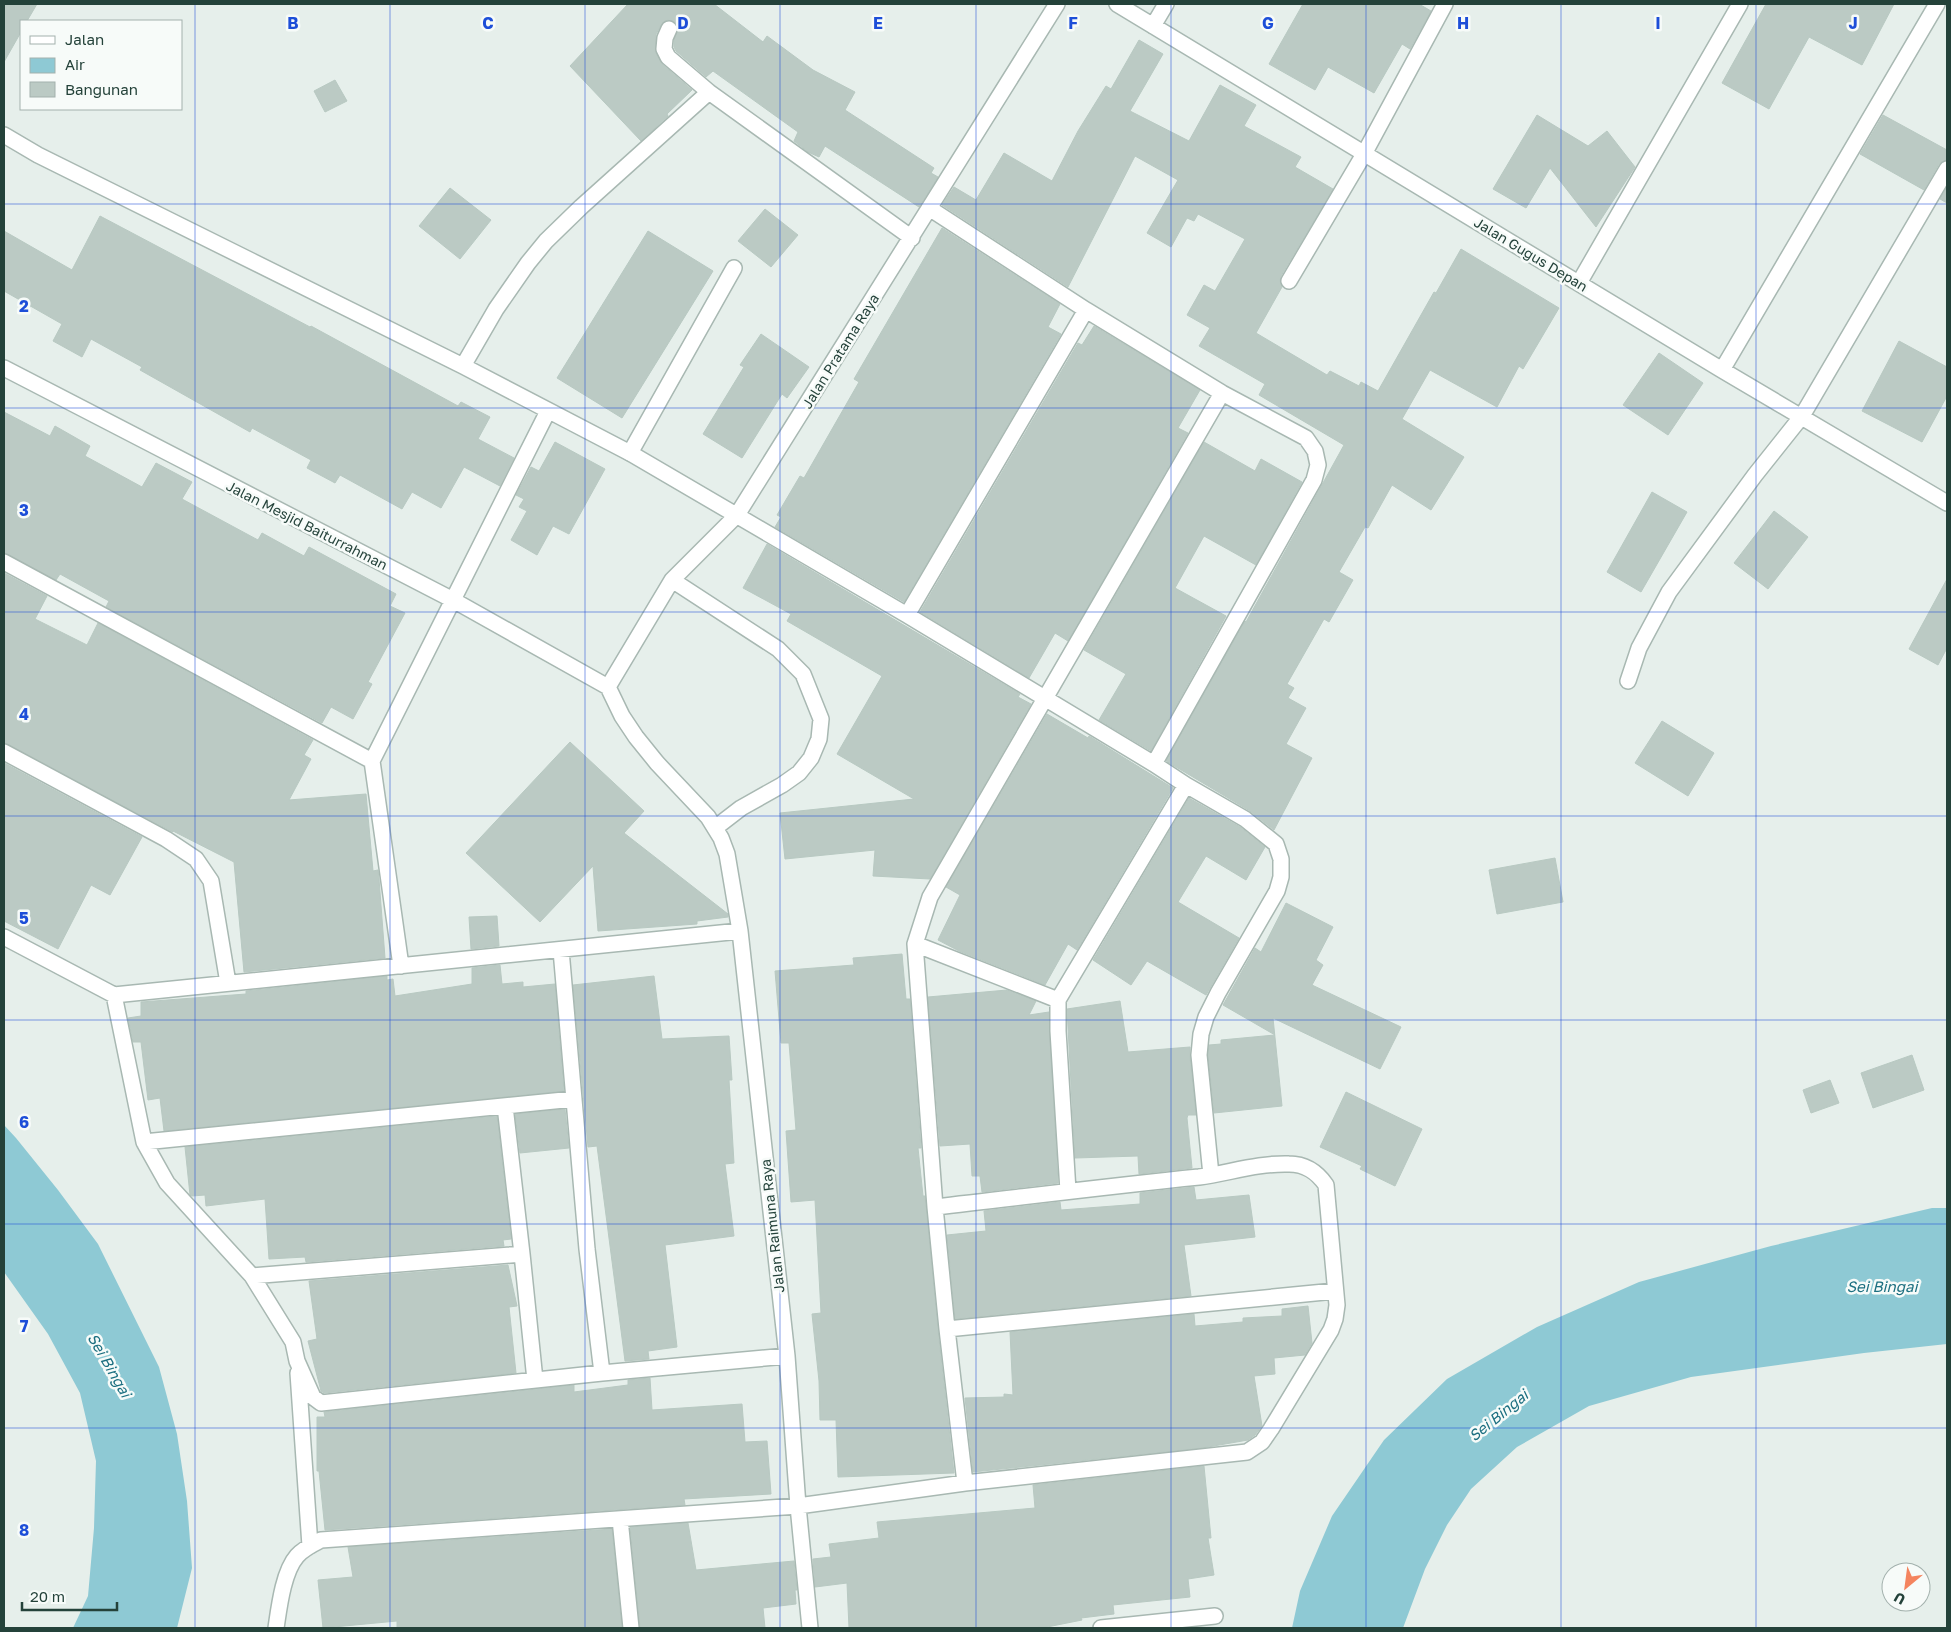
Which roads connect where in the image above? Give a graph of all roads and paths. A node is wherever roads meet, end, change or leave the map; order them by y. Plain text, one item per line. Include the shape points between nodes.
1 (1057, 4) edge
2 (1116, 4) edge
3 (1166, 4) edge
4 (1445, 4) edge
5 (1740, 4) edge
6 (1937, 4) edge
7 (1153, 26) junction
8 (669, 29) dead end
9 (709, 92) junction
10 (4, 135) edge
11 (1364, 154) junction
12 (1947, 170) edge
13 (929, 208) junction
14 (912, 238) junction
15 (734, 268) dead end
16 (1289, 281) dead end
17 (1579, 283) junction
18 (1086, 310) junction
19 (463, 366) junction
20 (4, 368) edge
21 (1722, 370) junction
22 (1222, 393) junction
23 (548, 411) junction
24 (1802, 416) junction
25 (630, 453) junction
26 (1947, 503) edge
27 (737, 515) junction
28 (4, 562) edge
29 (672, 580) junction
30 (453, 600) junction
31 (907, 615) junction
32 (1628, 681) dead end
33 (608, 687) junction
34 (1046, 699) junction
35 (4, 752) edge
36 (372, 761) junction
37 (1154, 764) junction
38 (1186, 785) junction
39 (715, 828) junction
40 (740, 931) junction
41 (4, 937) edge
42 (915, 944) junction
43 (560, 950) junction
44 (401, 966) junction
45 (228, 983) junction
46 (114, 995) junction
47 (1058, 1000) junction
48 (574, 1100) junction
49 (504, 1106) junction
50 (144, 1142) junction
51 (1211, 1175) junction
52 (1068, 1191) junction
53 (935, 1207) junction
54 (522, 1254) junction
55 (252, 1276) junction
56 (1335, 1291) junction
57 (947, 1329) junction
58 (787, 1356) junction
59 (297, 1361) junction
60 (602, 1373) junction
61 (534, 1380) junction
62 (965, 1483) junction
63 (798, 1506) junction
64 (620, 1519) junction
65 (310, 1546) junction
66 (1215, 1616) dead end
67 (276, 1628) edge
68 (631, 1628) edge
69 (810, 1628) edge
70 (1111, 1628) edge

1 - 13 street, Jalan Pratama Raya
2 - 7 street, Jalan Gugus Depan
3 - 7 street
4 - 11 street
5 - 17 street
6 - 21 street
7 - 11 street, Jalan Gugus Depan
8 - 9 street via 664,49 668,57
9 - 14 street
9 - 19 street via 546,241 496,309
10 - 19 street via 38,155
11 - 16 street
11 - 17 street, Jalan Gugus Depan
12 - 24 street
13 - 14 street, Jalan Pratama Raya
13 - 18 street
14 - 27 street, Jalan Pratama Raya
15 - 25 street
17 - 21 street, Jalan Gugus Depan
18 - 22 street
18 - 31 street
19 - 23 street
20 - 30 street, Jalan Mesjid Baiturrahman
21 - 24 street, Jalan Gugus Depan
22 - 34 street
22 - 37 street via 1306,438 1315,451 1318,465 1314,480
23 - 25 street
23 - 30 street
24 - 26 street, Jalan Gugus Depan
24 - 32 street via 1669,592 1639,648
25 - 27 street
27 - 29 street, Jalan Pratama Raya
27 - 31 street
28 - 36 street
29 - 33 street, Jalan Pratama Raya
29 - 39 street via 778,649 803,674 821,719 819,739 811,758 799,773
30 - 33 street, Jalan Mesjid Baiturrahman
30 - 36 street
31 - 34 street
33 - 39 street, Jalan Raimuna Raya via 636,737
34 - 37 street
34 - 42 street via 930,897
35 - 45 street via 166,839 196,859 211,881
36 - 44 street
37 - 38 street
38 - 47 street
38 - 51 street via 1245,819 1276,844 1281,859 1277,891 1218,993 1201,1034 1199,1055
39 - 40 street, Jalan Raimuna Raya via 727,854
40 - 43 street
40 - 58 street, Jalan Raimuna Raya
41 - 46 street
42 - 47 street
42 - 53 street
43 - 44 street
43 - 48 street
44 - 45 street
45 - 46 street
46 - 50 street
47 - 52 street
48 - 49 street
48 - 60 street
49 - 50 street
49 - 54 street
50 - 55 street via 167,1183
51 - 52 street
51 - 56 street via 1290,1164 1306,1167 1318,1174 1326,1185
52 - 53 street
53 - 57 street
54 - 55 street
54 - 61 street
55 - 59 street via 293,1342
56 - 57 street
56 - 62 street via 1337,1305 1331,1330 1267,1436 1247,1452
57 - 62 street
58 - 60 street
58 - 63 street, Jalan Raimuna Raya
59 - 61 street via 312,1397 321,1403
59 - 65 street
60 - 61 street
62 - 63 street
63 - 64 street
63 - 69 street, Jalan Raimuna Raya
64 - 65 street via 321,1540
64 - 68 street
65 - 67 street via 297,1556 288,1574
66 - 70 street

